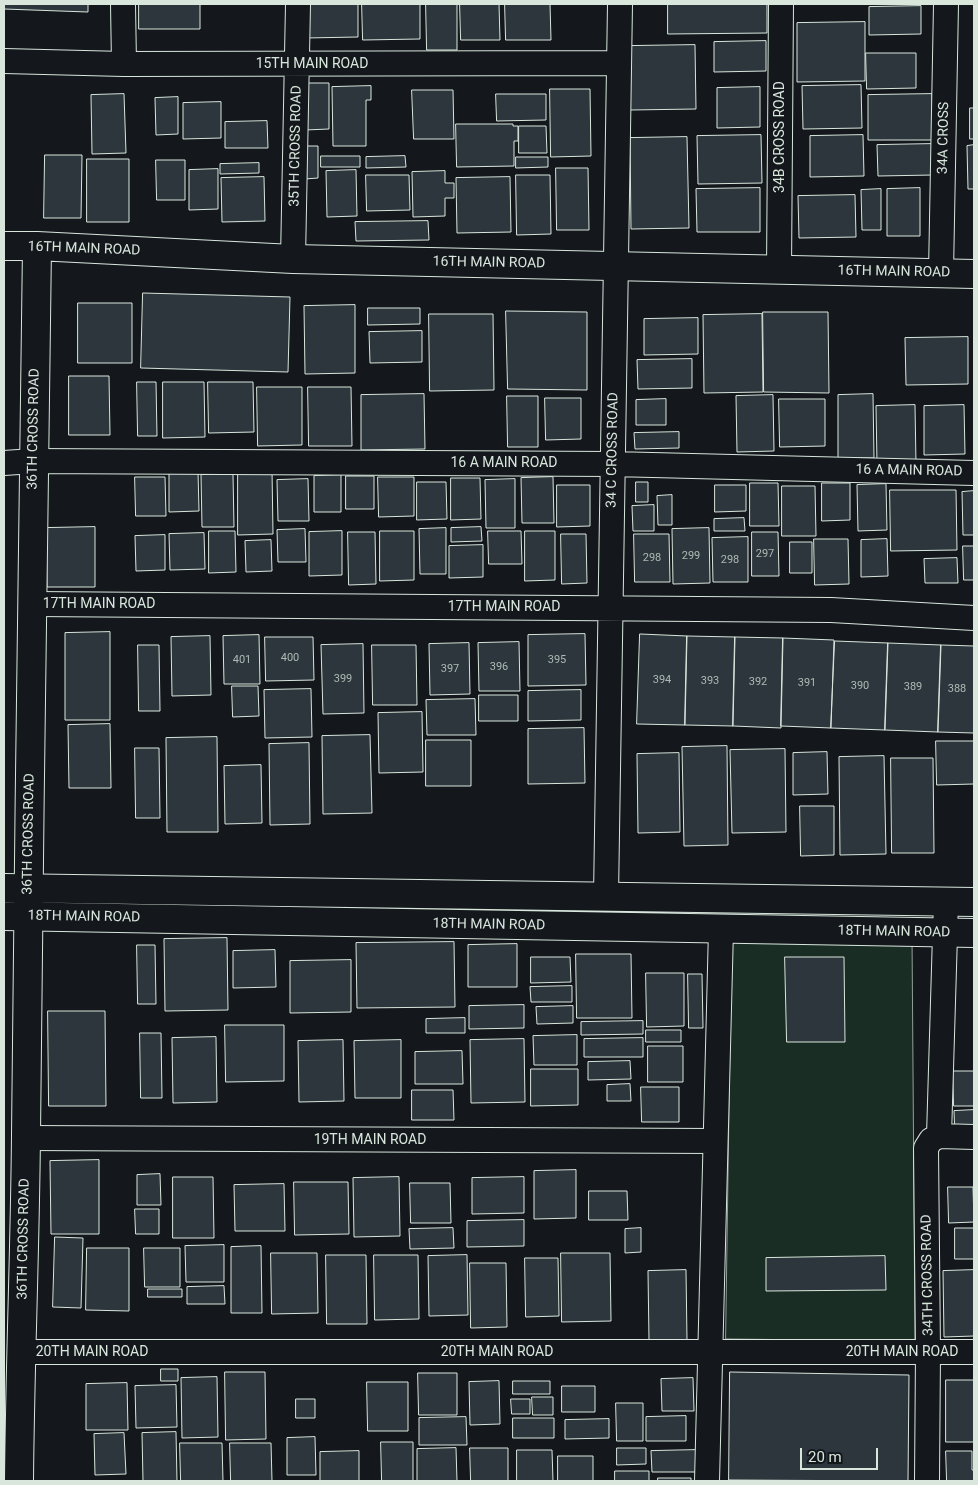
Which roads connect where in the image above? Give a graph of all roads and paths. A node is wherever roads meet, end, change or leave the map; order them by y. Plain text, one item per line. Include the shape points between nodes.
1 (123, 4) edge
2 (298, 4) edge
3 (620, 4) edge
4 (781, 4) edge
5 (946, 4) edge
6 (4, 62) edge
7 (619, 63) junction
8 (124, 64) junction
9 (297, 64) junction
10 (4, 246) edge
11 (37, 246) junction
12 (293, 259) junction
13 (616, 266) junction
14 (779, 270) junction
15 (941, 273) junction
16 (974, 274) edge
17 (33, 461) junction
18 (4, 462) edge
19 (612, 464) junction
20 (974, 473) edge
21 (33, 604) junction
22 (612, 607) junction
23 (974, 618) edge
24 (16, 888) edge
25 (606, 896) junction
26 (946, 901) junction
27 (974, 902) edge
28 (16, 916) edge
29 (721, 929) junction
30 (946, 933) junction
31 (974, 934) edge
32 (939, 1136) junction
33 (974, 1137) edge
34 (26, 1138) junction
35 (715, 1142) junction
36 (710, 1351) junction
37 (20, 1352) junction
38 (928, 1352) junction
39 (974, 1352) edge
40 (19, 1481) edge
41 (707, 1481) edge
42 (927, 1481) edge

1 - 8 street
2 - 9 street, 35TH CROSS ROAD
3 - 7 street, 34 C CROSS ROAD
4 - 14 street, 34B CROSS ROAD
5 - 15 street, 34A CROSS
6 - 8 street, 15TH MAIN ROAD
7 - 9 street, 15TH MAIN ROAD
7 - 13 street, 34 C CROSS ROAD
8 - 9 street, 15TH MAIN ROAD
9 - 12 street, 35TH CROSS ROAD
10 - 11 street, 16TH MAIN ROAD
11 - 12 street, 16TH MAIN ROAD
11 - 17 street, 36TH CROSS ROAD
12 - 13 street, 16TH MAIN ROAD
13 - 14 street, 16TH MAIN ROAD
13 - 19 street, 34 C CROSS ROAD
14 - 15 street, 16TH MAIN ROAD
15 - 16 street, 16TH MAIN ROAD
17 - 18 street, 16 A MAIN ROAD
17 - 19 street, 16 A MAIN ROAD
17 - 21 street, 36TH CROSS ROAD
19 - 20 street, 16 A MAIN ROAD
19 - 22 street, 34 C CROSS ROAD
21 - 22 street, 17TH MAIN ROAD
21 - 24 street, 36TH CROSS ROAD
22 - 23 street, 17TH MAIN ROAD via 831,610
22 - 25 street, 34 C CROSS ROAD
24 - 25 street, 18TH MAIN ROAD
24 - 28 street, 36TH CROSS ROAD
25 - 26 street, 18TH MAIN ROAD
26 - 27 street, 18TH MAIN ROAD
26 - 30 street
28 - 29 street, 18TH MAIN ROAD
28 - 34 street, 36TH CROSS ROAD
29 - 30 street, 18TH MAIN ROAD
29 - 35 street
30 - 31 street, 18TH MAIN ROAD
30 - 32 street
32 - 33 street
32 - 38 street, 34TH CROSS ROAD via 926,1148
34 - 35 street, 19TH MAIN ROAD
34 - 37 street, 36TH CROSS ROAD
35 - 36 street
36 - 37 street, 20TH MAIN ROAD
36 - 38 street, 20TH MAIN ROAD
36 - 41 street
37 - 40 street, 36TH CROSS ROAD
38 - 39 street, 20TH MAIN ROAD
38 - 42 street, 34TH CROSS ROAD

